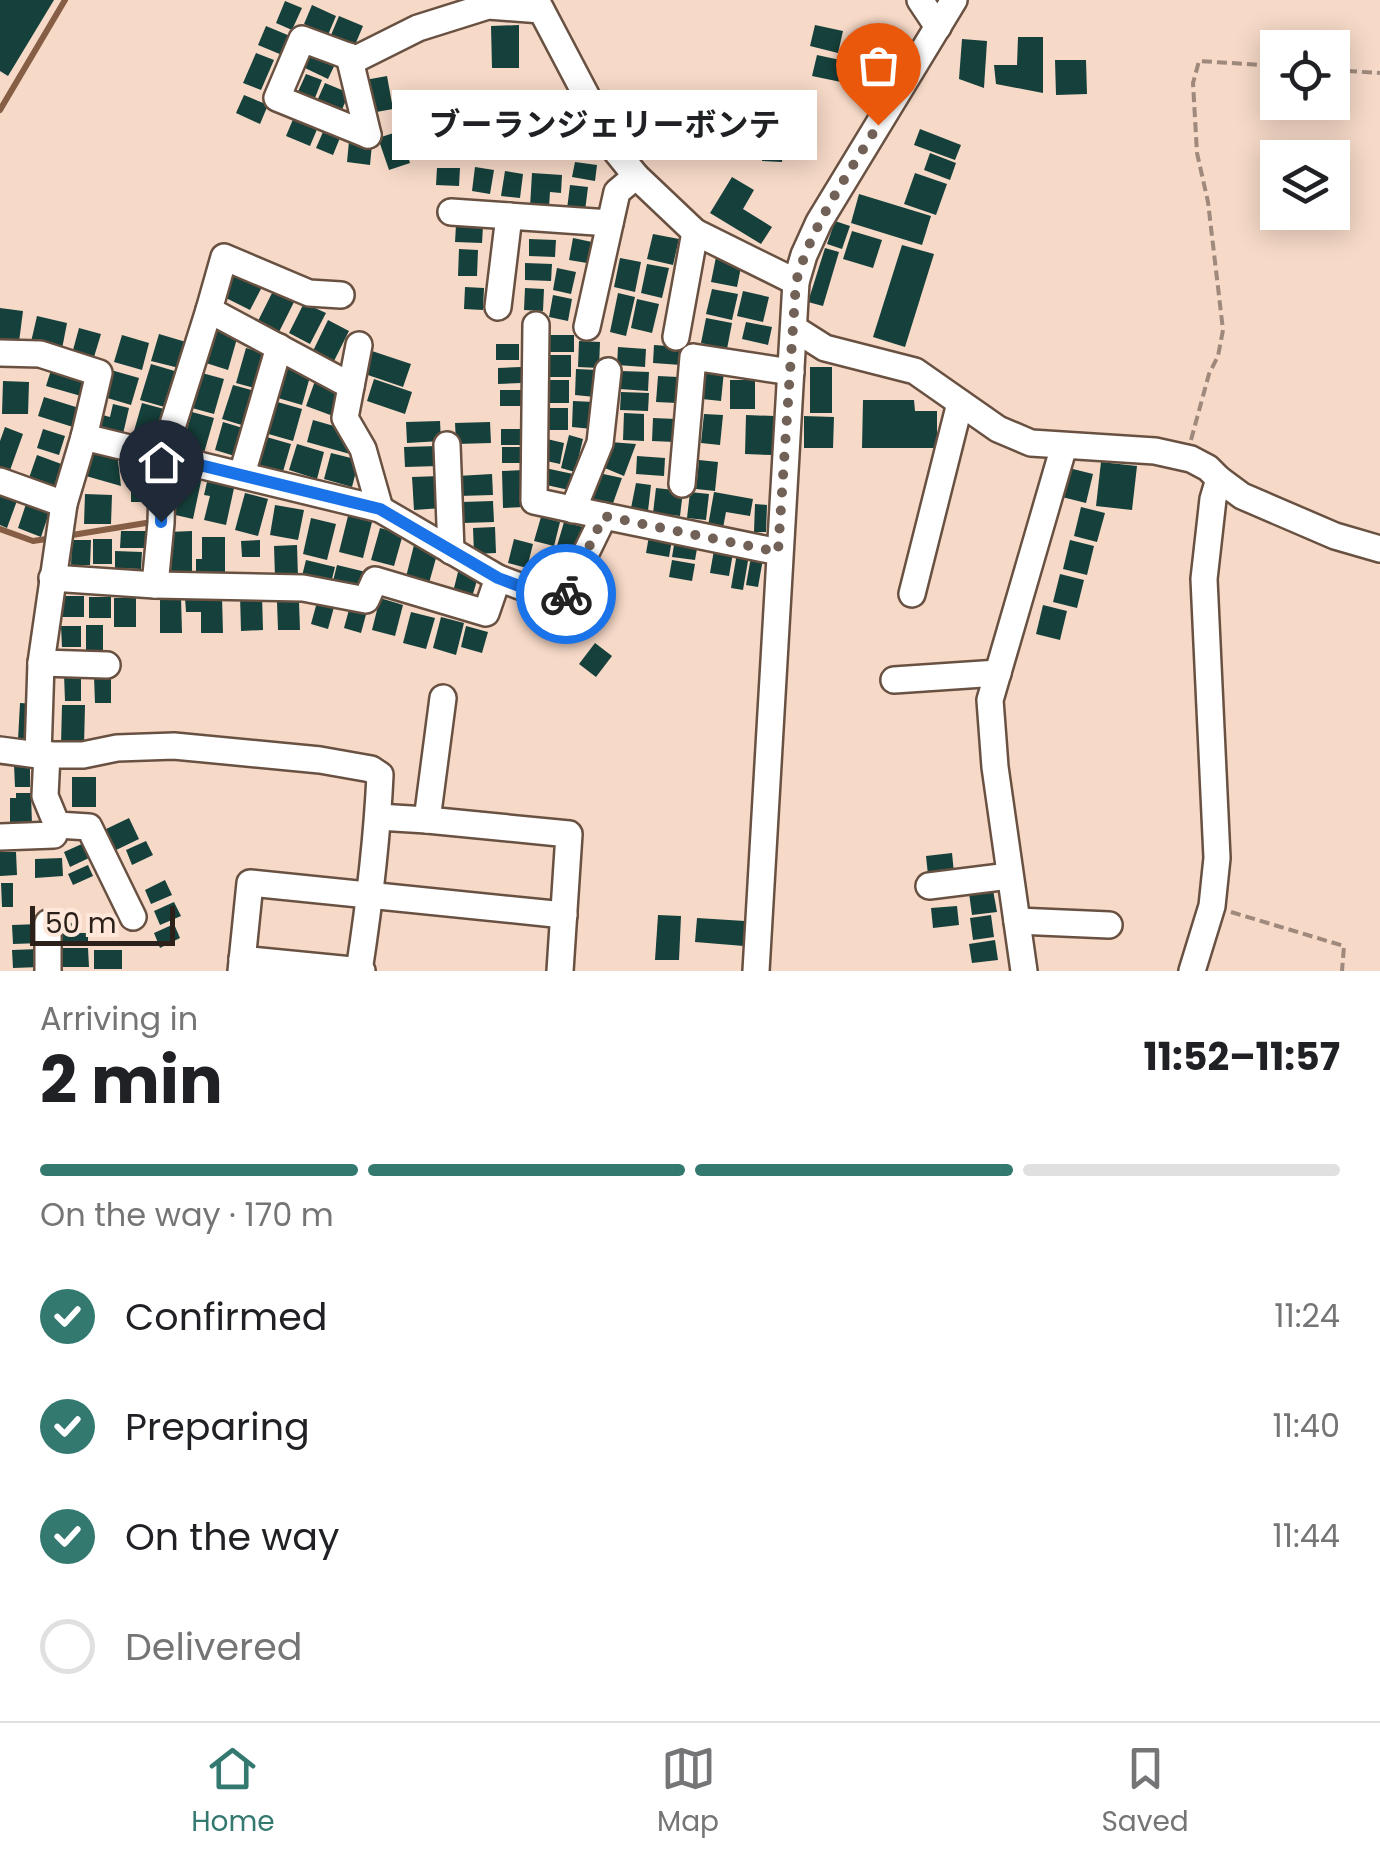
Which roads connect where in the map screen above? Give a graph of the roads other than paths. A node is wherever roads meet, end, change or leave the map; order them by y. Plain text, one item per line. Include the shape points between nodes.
1 (920, 0) edge
2 (954, 0) edge
3 (538, 5) edge
4 (938, 27) junction
5 (349, 56) dead end
6 (636, 176) junction
7 (451, 212) dead end
8 (508, 216) junction
9 (610, 224) junction
10 (695, 232) junction
11 (796, 282) junction
12 (341, 294) dead end
13 (498, 307) dead end
14 (209, 310) junction
15 (536, 325) dead end
16 (587, 328) dead end
17 (794, 329) junction
18 (676, 336) dead end
19 (359, 345) dead end
20 (278, 348) junction
21 (0, 352) edge
22 (608, 371) dead end
23 (792, 372) junction
24 (351, 386) junction
25 (960, 403) junction
26 (84, 437) junction
27 (447, 444) dead end
28 (1064, 446) junction
29 (163, 456) junction
30 (242, 474) junction
31 (1219, 479) junction
32 (0, 481) edge
33 (682, 484) dead end
34 (64, 504) junction
35 (380, 509) junction
36 (573, 510) junction
37 (604, 516) junction
38 (1380, 549) edge
39 (452, 551) junction
40 (778, 552) junction
41 (52, 578) junction
42 (498, 578) junction
43 (155, 585) junction
44 (912, 594) dead end
45 (41, 663) junction
46 (108, 666) dead end
47 (998, 673) junction
48 (894, 680) dead end
49 (444, 698) dead end
50 (0, 750) edge
51 (42, 755) junction
52 (378, 817) junction
53 (427, 820) junction
54 (56, 825) junction
55 (0, 837) edge
56 (1009, 876) junction
57 (929, 886) dead end
58 (371, 894) junction
59 (564, 915) junction
60 (133, 917) dead end
61 (1017, 921) junction
62 (48, 923) dead end
63 (1108, 925) dead end
64 (242, 965) edge
65 (48, 971) edge
66 (360, 971) edge
67 (560, 971) edge
68 (756, 971) edge
69 (1024, 971) edge
70 (1192, 971) edge

1 - 4 street
2 - 4 street
3 - 5 street via 488,6
3 - 6 street via 615,150
4 - 11 street via 819,222
6 - 9 street via 617,192
6 - 10 street
7 - 8 street
8 - 9 street
8 - 13 street
9 - 16 street
10 - 11 street
10 - 18 street
11 - 17 street
12 - 14 street via 309,293 224,257
14 - 20 street
14 - 29 street
15 - 36 street via 534,501
17 - 23 street
17 - 25 street via 825,348 915,371
19 - 24 street
20 - 24 street
20 - 30 street
21 - 26 street via 40,354 100,373
22 - 36 street via 600,443
23 - 33 street via 692,357
23 - 40 street
24 - 35 street via 345,418
25 - 28 street via 998,429 1032,443
25 - 44 street
26 - 29 street
26 - 34 street
27 - 39 street
28 - 31 street via 1154,451 1191,459
28 - 47 street
29 - 30 street
29 - 43 street
30 - 35 street
31 - 38 street via 1242,496
31 - 70 street via 1204,579 1217,858 1212,906
32 - 34 street
34 - 41 street
35 - 39 street
36 - 37 street
37 - 40 street
37 - 42 street via 562,602
39 - 42 street
40 - 68 street
41 - 43 street
41 - 45 street
42 - 43 street via 486,613 375,580 366,600 303,588
45 - 46 street
45 - 51 street
47 - 48 street
47 - 56 street via 990,700
49 - 53 street
50 - 51 street
51 - 52 street via 174,746 320,760 380,775
51 - 54 street via 44,796
52 - 53 street
52 - 58 street
53 - 59 street via 570,834
54 - 55 street via 54,835 45,837
54 - 60 street via 89,828
56 - 57 street
56 - 61 street
58 - 59 street
58 - 64 street via 250,883
58 - 66 street
59 - 67 street
61 - 63 street
61 - 69 street
62 - 65 street
64 - 66 street

